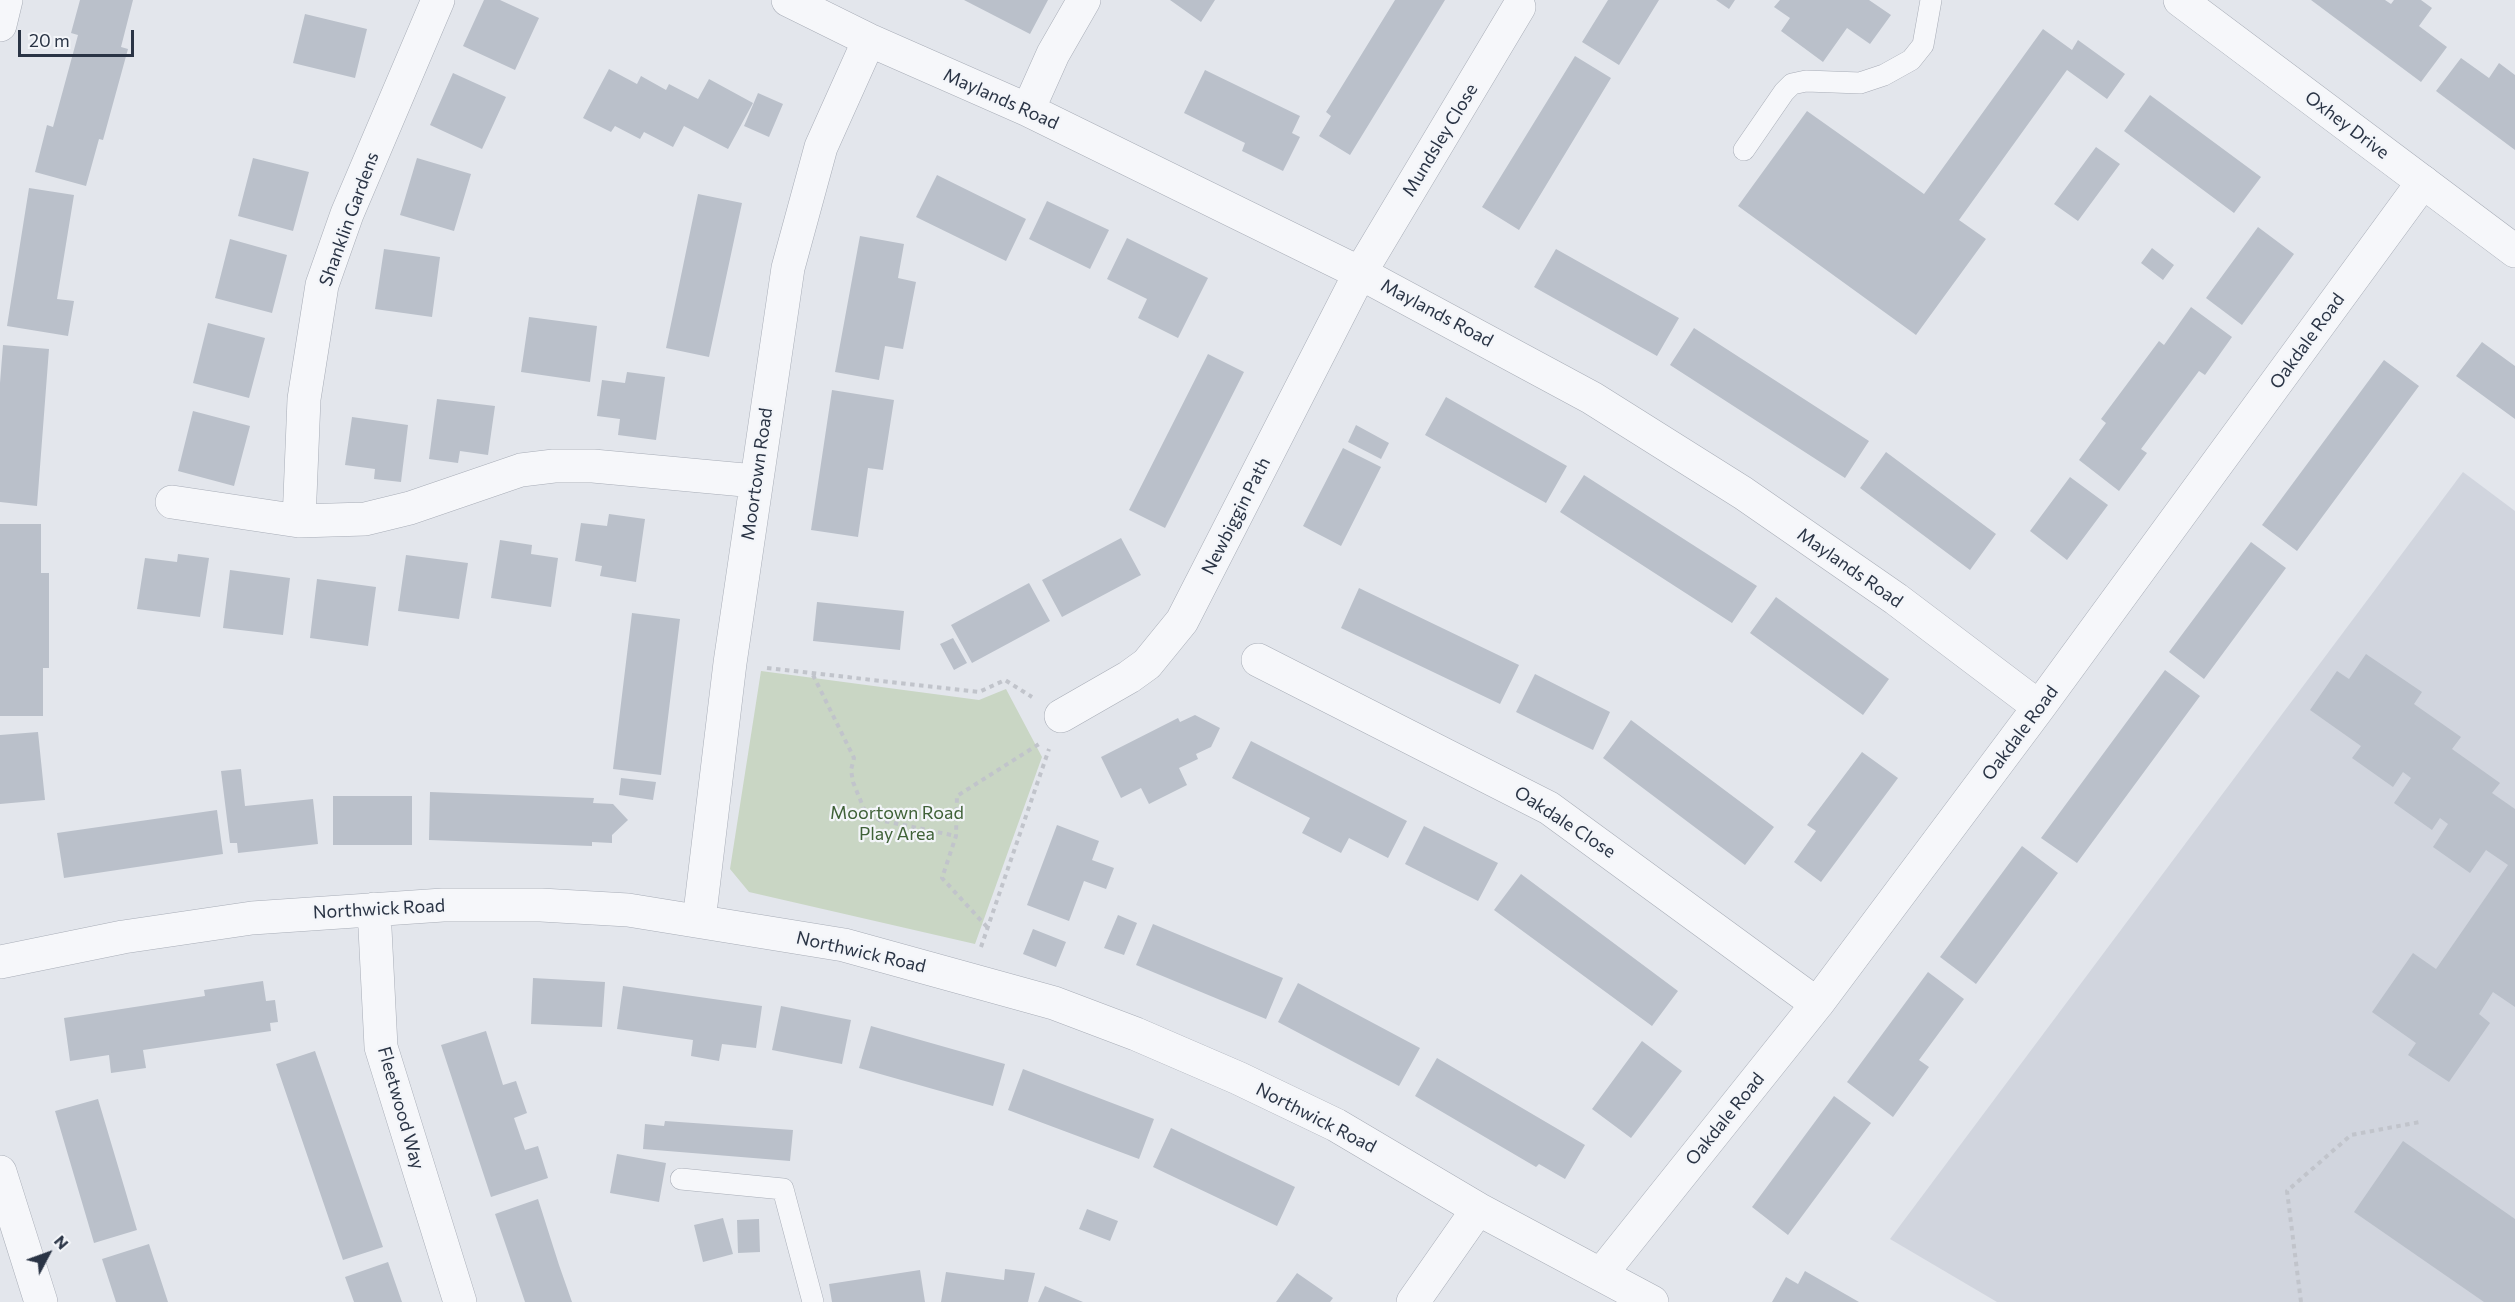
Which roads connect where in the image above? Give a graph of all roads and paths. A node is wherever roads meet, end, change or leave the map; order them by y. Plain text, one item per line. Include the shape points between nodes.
1 (6, 0) edge
2 (438, 0) edge
3 (788, 0) edge
4 (1084, 0) edge
5 (1931, 0) edge
6 (2180, 0) edge
7 (1520, 7) dead end
8 (0, 25) edge
9 (869, 40) junction
10 (1028, 110) junction
11 (1744, 150) dead end
12 (2423, 182) junction
13 (2515, 251) edge
14 (1360, 273) junction
15 (756, 481) junction
16 (172, 502) dead end
17 (299, 521) junction
18 (1258, 660) dead end
19 (730, 663) junction
20 (813, 674) junction
21 (2039, 707) junction
22 (1058, 725) junction
23 (956, 836) junction
24 (374, 909) junction
25 (699, 921) junction
26 (987, 927) junction
27 (0, 962) edge
28 (971, 980) junction
29 (1817, 1004) junction
30 (2420, 1122) dead end
31 (0, 1172) edge
32 (681, 1179) dead end
33 (1478, 1209) junction
34 (1602, 1273) junction
35 (41, 1302) edge
36 (460, 1302) edge
37 (813, 1302) edge
38 (1413, 1302) edge
39 (1652, 1302) edge
40 (2301, 1302) edge

1 - 8 street
2 - 17 street, Shanklin Gardens via 346,214 322,285 304,399
3 - 9 street, Maylands Road
4 - 10 street
5 - 11 lane via 1923,45 1911,60 1860,84 1792,84
6 - 12 street, Oxhey Drive
7 - 14 street, Mundsley Close
9 - 10 street, Maylands Road
9 - 15 street, Moortown Road via 821,147 804,202 788,268
10 - 14 street, Maylands Road
12 - 13 street, Oxhey Drive
12 - 21 street, Oakdale Road
14 - 21 street, Maylands Road via 1592,398 1743,493 1896,599
14 - 22 street, Newbiggin Path via 1182,621 1147,664
15 - 17 street via 554,465 521,471 365,519
15 - 19 street, Moortown Road
16 - 17 street
18 - 29 street, Oakdale Close via 1549,807
19 - 20 path
19 - 25 street, Moortown Road
20 - 22 path via 980,692 1005,680
20 - 23 path via 854,758 853,782 864,809 879,820
21 - 29 street, Oakdale Road
22 - 23 path via 957,796
22 - 26 path
23 - 26 path via 942,878
24 - 25 street, Northwick Road via 541,905 628,910
24 - 27 street, Northwick Road via 252,918 123,937
24 - 36 street, Fleetwood Way via 381,1047
25 - 28 street, Northwick Road via 843,945
26 - 28 path
28 - 33 street, Northwick Road via 1054,1004 1136,1034 1238,1078 1336,1125
29 - 34 street, Oakdale Road
30 - 40 path via 2350,1136 2287,1191
31 - 35 street
32 - 37 lane via 783,1189
33 - 34 street, Northwick Road
33 - 38 street
34 - 39 street, Northwick Road

